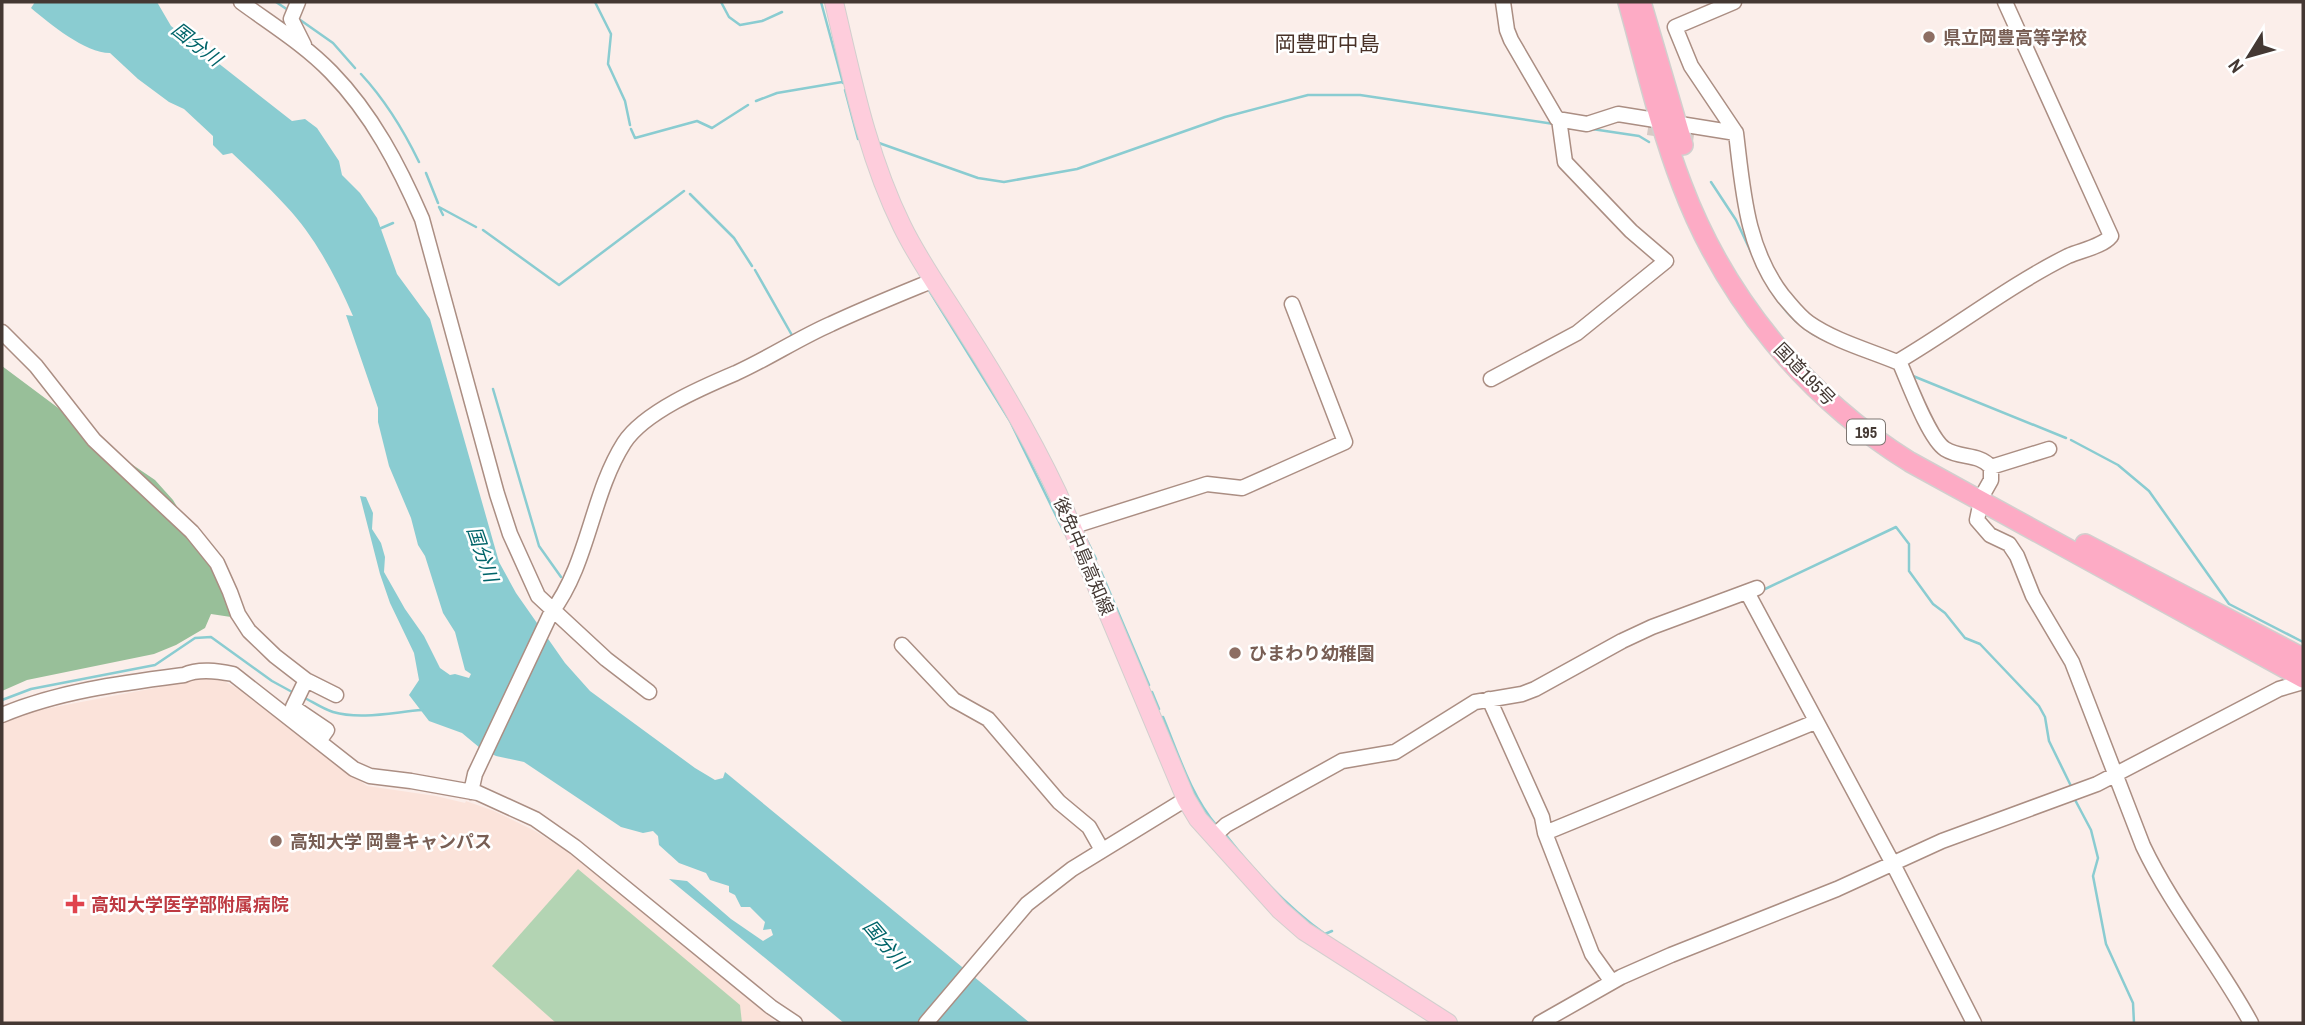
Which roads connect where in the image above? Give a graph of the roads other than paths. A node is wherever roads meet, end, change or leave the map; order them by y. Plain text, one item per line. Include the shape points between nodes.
1 (298, 2) edge
2 (834, 2) edge
3 (1503, 2) edge
4 (1628, 2) edge
5 (1641, 2) edge
6 (1734, 2) edge
7 (2005, 2) edge
8 (246, 6) edge
9 (291, 19) junction
10 (309, 51) junction
11 (1560, 123) junction
12 (1661, 124) junction
13 (1693, 135) tunnel mouth
14 (1737, 138) junction
15 (934, 280) junction
16 (1292, 304) dead end
17 (2, 332) edge
18 (1903, 368) junction
19 (1492, 379) dead end
20 (1969, 441) dead end
21 (2049, 449) dead end
22 (1975, 457) junction
23 (1991, 467) junction
24 (1982, 496) junction
25 (1072, 527) junction
26 (552, 611) junction
27 (902, 645) dead end
28 (2303, 658) edge
29 (2303, 680) edge
30 (304, 684) junction
31 (649, 692) dead end
32 (336, 695) dead end
33 (1489, 699) junction
34 (2, 715) edge
35 (1815, 722) junction
36 (320, 740) junction
37 (2117, 775) junction
38 (471, 792) junction
39 (1186, 799) junction
40 (1545, 833) junction
41 (1214, 836) junction
42 (1102, 850) junction
43 (1892, 862) junction
44 (1612, 982) junction
45 (795, 1023) edge
46 (926, 1023) edge
47 (1448, 1023) edge
48 (1540, 1023) edge
49 (1974, 1023) edge
50 (2251, 1023) edge

1 - 9 street
2 - 15 main road, 後免中島高知線 via 881,178 905,232
3 - 11 street via 1511,40
4 - 12 highway, 国道195号 / 195
5 - 12 highway, 国道195号 / 195
6 - 14 street via 1675,27 1691,66
7 - 18 street via 2111,236 2028,277
8 - 9 street
8 - 10 street
9 - 10 street
10 - 26 street via 346,90 406,181 427,237 510,534 538,596
11 - 12 street via 1587,124 1618,114
11 - 19 street via 1565,162 1666,261 1577,334
12 - 14 street
12 - 24 highway, 国道195号 / 195 via 1682,186 1716,258 1790,362 1828,401 1881,444
13 - 14 street
14 - 18 street via 1750,230 1779,290 1800,316 1826,333
15 - 25 main road, 後免中島高知線 via 1009,397
15 - 26 street via 822,328 642,423 623,444 609,473 577,566
16 - 25 street via 1345,442 1242,488 1207,484
17 - 30 street via 36,366 94,440 192,532 216,563 249,631
18 - 22 street via 1937,443 1957,456
20 - 22 street
21 - 23 street
22 - 23 street
23 - 24 street via 1991,480
24 - 28 highway, 国道195号 / 195
24 - 29 highway, 国道195号 / 195
24 - 37 street via 1977,520 1990,536 2009,544 2017,556 2033,596 2078,674
25 - 39 main road, 後免中島高知線
26 - 31 street
26 - 38 street via 475,774
27 - 42 street via 954,700 988,719 1063,807 1089,827
29 - 37 street
30 - 32 street
30 - 36 street via 293,707 327,730
33 - 35 street via 1535,689 1632,636 1752,590
33 - 40 street
33 - 41 street via 1475,702 1395,752 1342,761
34 - 36 street via 44,700 213,671 233,674
35 - 40 street
35 - 43 street
36 - 38 street via 354,769 370,776
37 - 43 street
37 - 50 street via 2156,873
38 - 45 street via 508,805 550,828
39 - 41 main road, 後免中島高知線
39 - 42 street
40 - 44 street via 1592,954
41 - 47 main road, 後免中島高知線 via 1304,931
42 - 46 street via 1027,904
43 - 44 street
43 - 49 street
44 - 48 street

